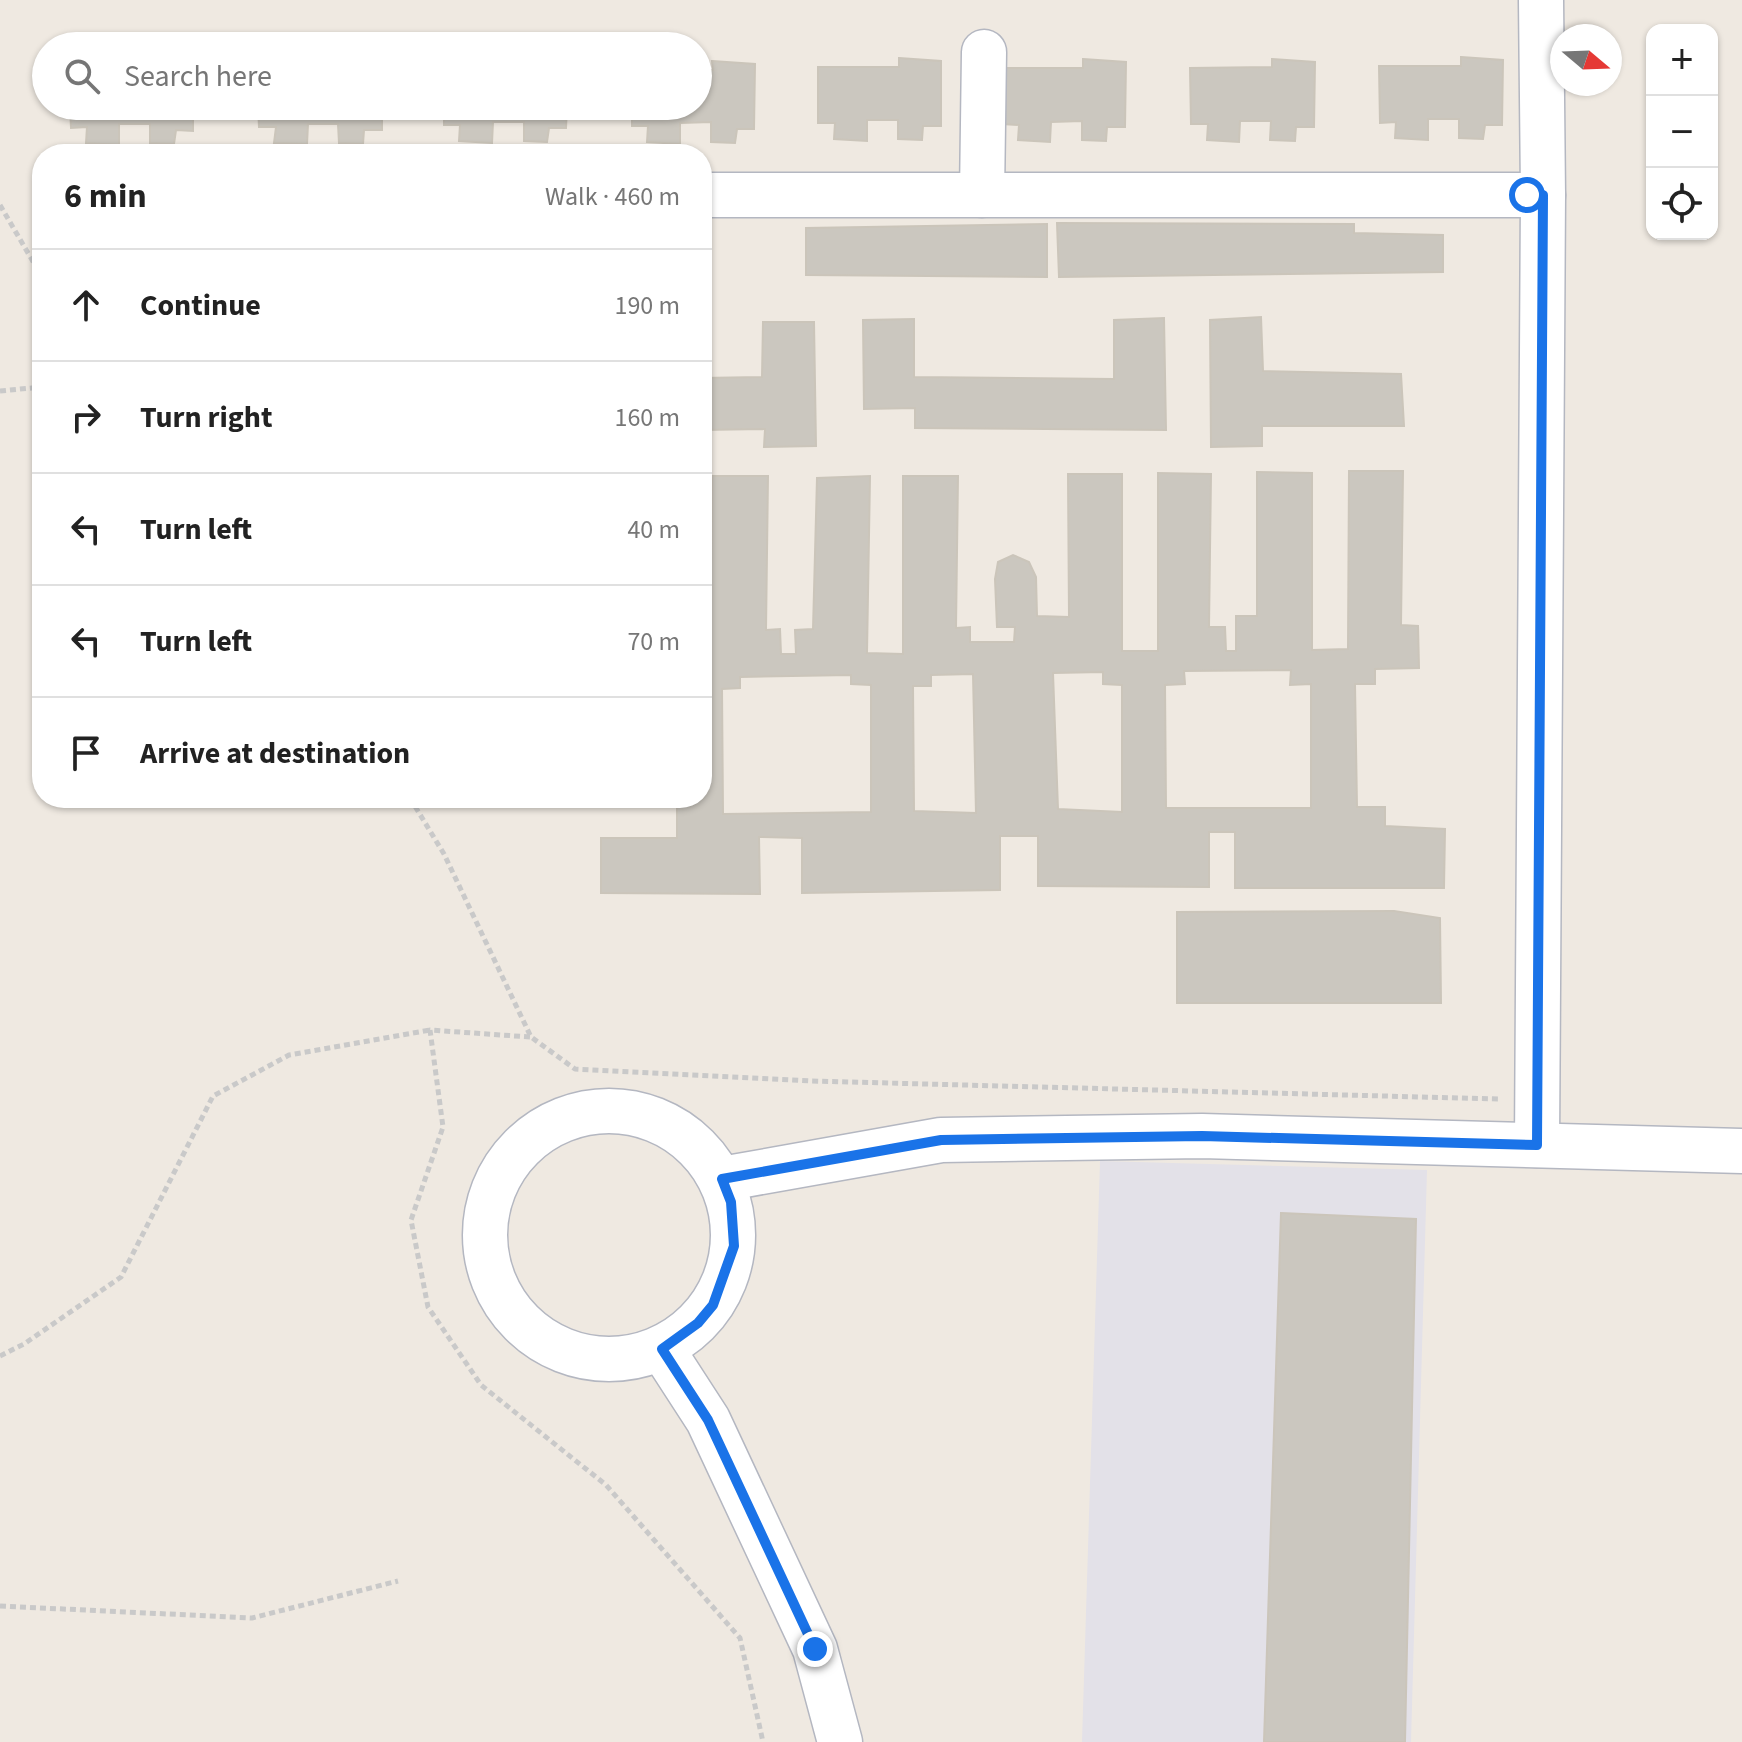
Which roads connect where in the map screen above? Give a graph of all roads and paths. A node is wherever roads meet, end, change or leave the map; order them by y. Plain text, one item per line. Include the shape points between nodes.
1 (1541, 0) edge
2 (984, 52) dead end
3 (712, 195) edge
4 (982, 195) junction
5 (1543, 195) junction
6 (0, 205) edge
7 (32, 260) edge
8 (32, 388) edge
9 (0, 391) edge
10 (416, 808) edge
11 (430, 1030) junction
12 (531, 1037) junction
13 (1537, 1100) junction
14 (1537, 1145) junction
15 (1742, 1151) edge
16 (722, 1179) junction
17 (662, 1349) junction
18 (0, 1356) edge
19 (398, 1581) dead end
20 (0, 1606) edge
21 (763, 1742) edge
22 (840, 1742) edge

1 - 5 street
2 - 4 street
3 - 4 street
4 - 5 street
5 - 13 street
6 - 7 path
8 - 9 path
10 - 12 path via 444,854
11 - 12 path
11 - 18 path via 289,1055 213,1096 121,1277
11 - 21 path via 443,1127 411,1220 428,1307 481,1385 606,1485 740,1638
12 - 13 path via 575,1069 811,1081
13 - 14 street
14 - 15 street
14 - 16 street via 1202,1136 941,1140
16 - 17 street via 731,1202 734,1246 713,1305
16 - 17 street via 689,1137 634,1112 601,1110 562,1119 515,1154 493,1192 484,1243 492,1274 518,1321 553,1346 580,1357 633,1358
17 - 22 street via 708,1420 815,1649
19 - 20 path via 252,1618

